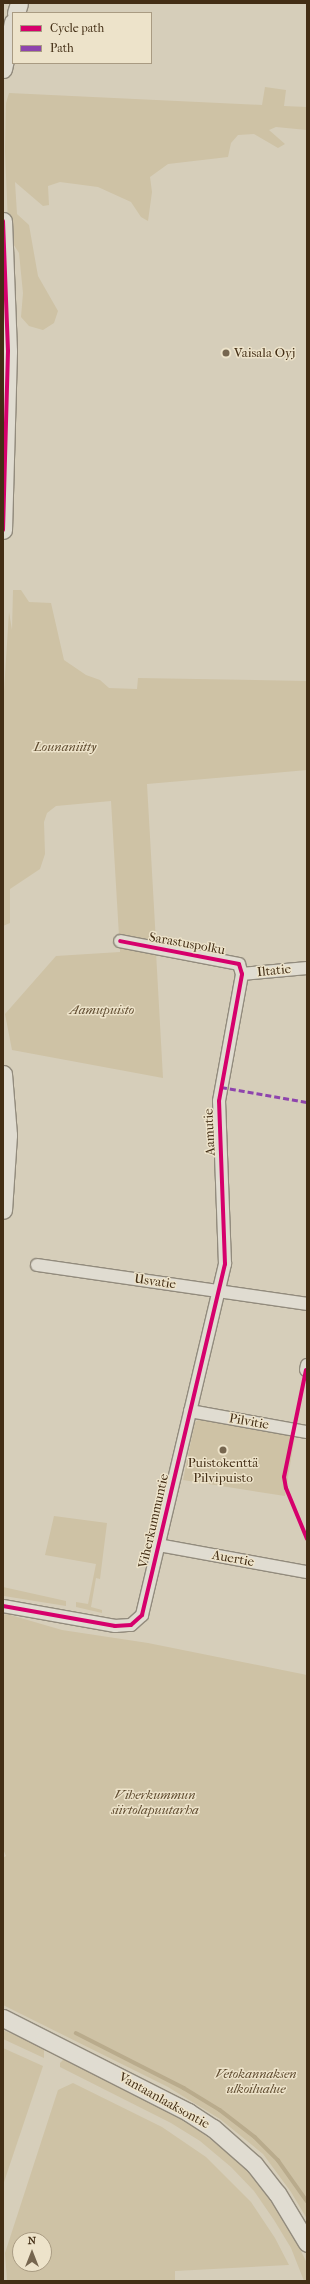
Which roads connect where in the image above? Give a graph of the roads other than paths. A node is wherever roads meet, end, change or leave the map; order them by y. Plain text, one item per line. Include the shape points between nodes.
1 (12, 27) edge
2 (3, 69) edge
3 (3, 221) edge
4 (3, 530) edge
5 (120, 941) dead end
6 (307, 968) edge
7 (242, 974) junction
8 (3, 1074) edge
9 (3, 1210) edge
10 (37, 1265) dead end
11 (219, 1291) junction
12 (307, 1304) edge
13 (190, 1411) junction
14 (307, 1432) edge
15 (158, 1545) junction
16 (307, 1572) edge
17 (3, 1606) edge
18 (3, 2018) edge
19 (307, 2243) edge

1 - 2 street
3 - 4 street via 8,351
5 - 7 street, Sarastuspolku via 239,964
6 - 7 street, Iltatie
7 - 11 street, Aamutie via 219,1101 226,1248
8 - 9 street via 8,1135
10 - 11 street, Usvatie
11 - 12 street, Usvatie
11 - 13 street, Viherkummuntie
13 - 14 street, Pilvitie
13 - 15 street, Viherkummuntie
15 - 16 street, Auertie
15 - 17 street, Viherkummuntie via 146,1606 142,1615 132,1625 115,1626
18 - 19 street, Vantaanlaaksontie via 188,2112 213,2128 254,2164 277,2193

